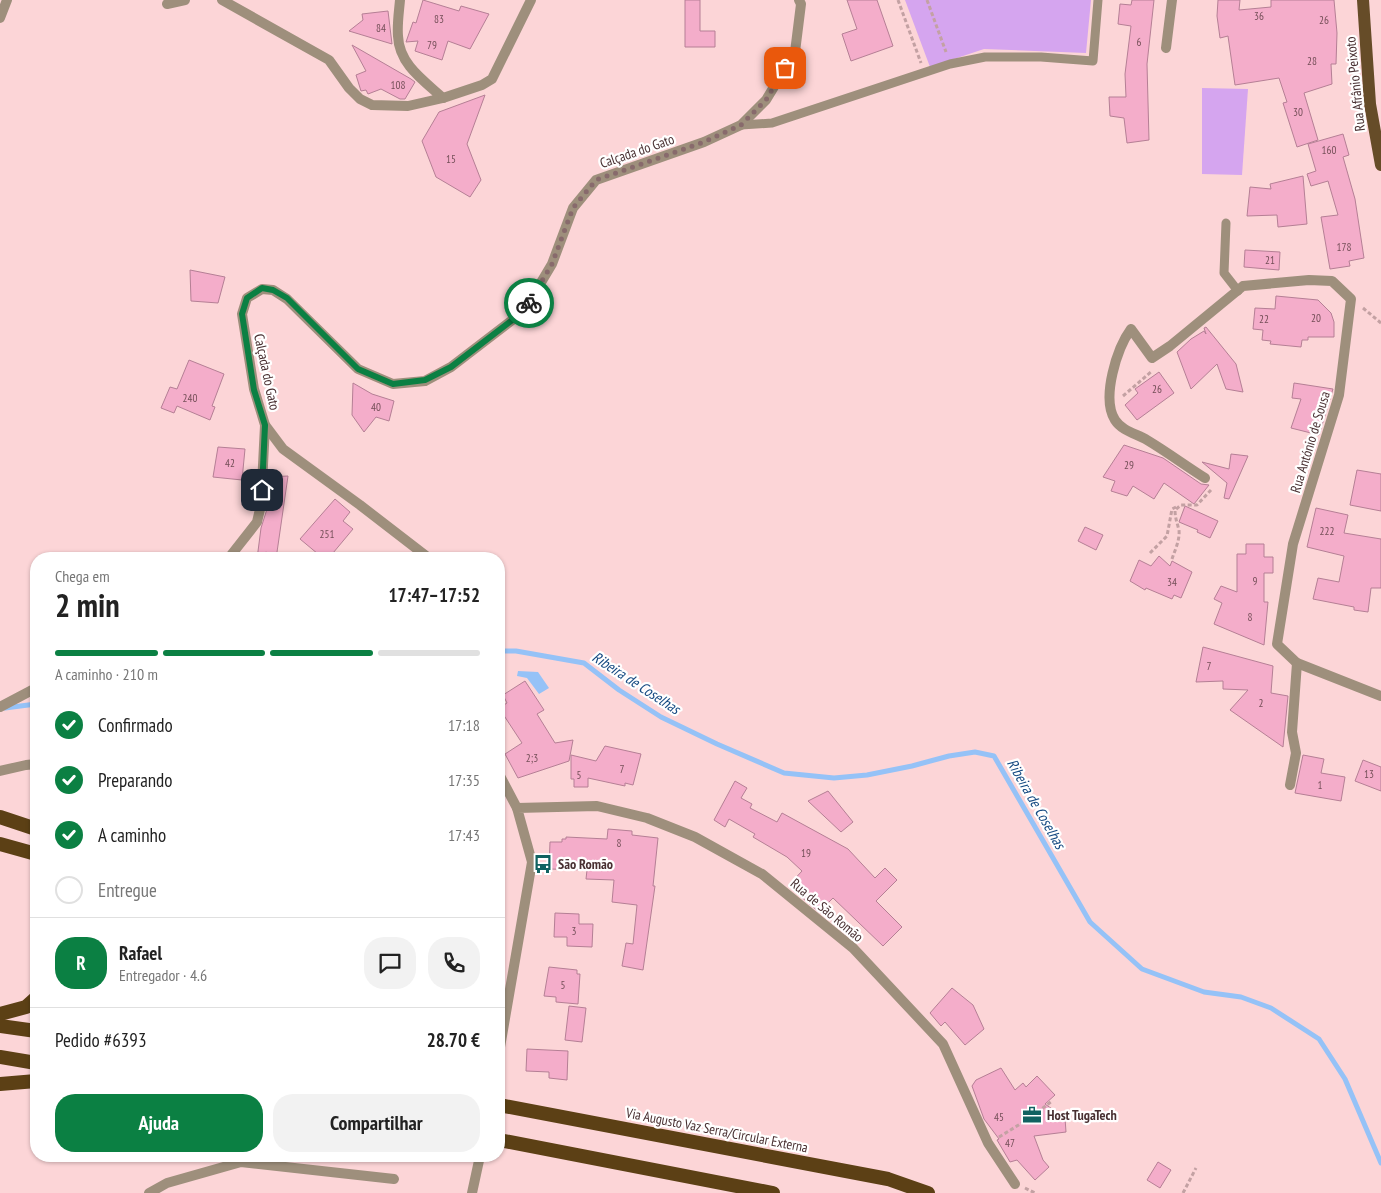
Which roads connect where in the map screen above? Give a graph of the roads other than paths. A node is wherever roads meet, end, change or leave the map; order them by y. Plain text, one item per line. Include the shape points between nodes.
1 (7, 0) edge
2 (185, 0) edge
3 (222, 0) edge
4 (400, 0) edge
5 (531, 0) edge
6 (799, 0) edge
7 (1098, 0) edge
8 (1172, 0) edge
9 (1363, 0) edge
10 (167, 4) dead end
11 (0, 18) edge
12 (1166, 48) dead end
13 (442, 98) junction
14 (741, 125) junction
15 (1381, 165) edge
16 (1226, 223) dead end
17 (1238, 290) junction
18 (265, 425) junction
19 (1205, 478) road end
20 (233, 552) edge
21 (421, 552) edge
22 (1297, 663) junction
23 (30, 691) edge
24 (1381, 696) edge
25 (0, 707) edge
26 (30, 765) edge
27 (0, 772) edge
28 (1290, 784) dead end
29 (505, 785) edge
30 (517, 808) junction
31 (0, 817) edge
32 (30, 827) edge
33 (0, 844) edge
34 (30, 852) edge
35 (30, 1003) edge
36 (0, 1014) edge
37 (505, 1018) edge
38 (0, 1026) edge
39 (30, 1030) edge
40 (0, 1058) edge
41 (30, 1062) edge
42 (30, 1082) edge
43 (0, 1084) edge
44 (505, 1106) edge
45 (505, 1141) edge
46 (479, 1162) edge
47 (394, 1179) dead end
48 (1015, 1184) dead end
49 (149, 1193) edge
50 (472, 1193) edge
51 (773, 1193) edge
52 (928, 1193) edge

1 - 11 street
2 - 10 street
3 - 13 street via 329,60 349,88 372,105 408,106
4 - 13 street via 398,36 401,54 410,69
5 - 13 street via 492,79
6 - 14 street, Calçada do Gato via 795,52 766,100
7 - 14 lane via 1093,61 985,57 950,64 772,123
8 - 12 street
9 - 15 main road, Rua Afrânio Peixoto via 1370,104
14 - 18 street, Calçada do Gato via 704,142 596,180 573,208 552,264 524,311 451,367 425,380 393,384 358,369 287,298 262,288 247,298 242,314 254,390
16 - 17 lane via 1224,273
17 - 19 street via 1152,358 1131,329 1124,339 1110,381 1115,420 1129,432
17 - 22 street, Rua António de Sousa via 1243,286 1332,281 1351,299 1340,395 1293,544 1277,644
18 - 20 street via 261,505 257,522
18 - 21 street, Calçada do Gato via 283,449
22 - 24 street, Rua António de Sousa
22 - 28 street via 1292,732 1296,753
23 - 25 street
26 - 27 street
29 - 30 street
30 - 37 street via 532,862
30 - 48 street, Rua de São Romão via 597,806 647,818 695,837 762,874 853,948 943,1044 988,1143
31 - 32 highway
33 - 34 highway
35 - 36 highway
38 - 39 highway
40 - 41 highway
42 - 43 highway
44 - 52 highway, Via Augusto Vaz Serra/Circular Externa via 888,1179
45 - 51 highway
46 - 50 street
47 - 49 street via 240,1162 167,1183

